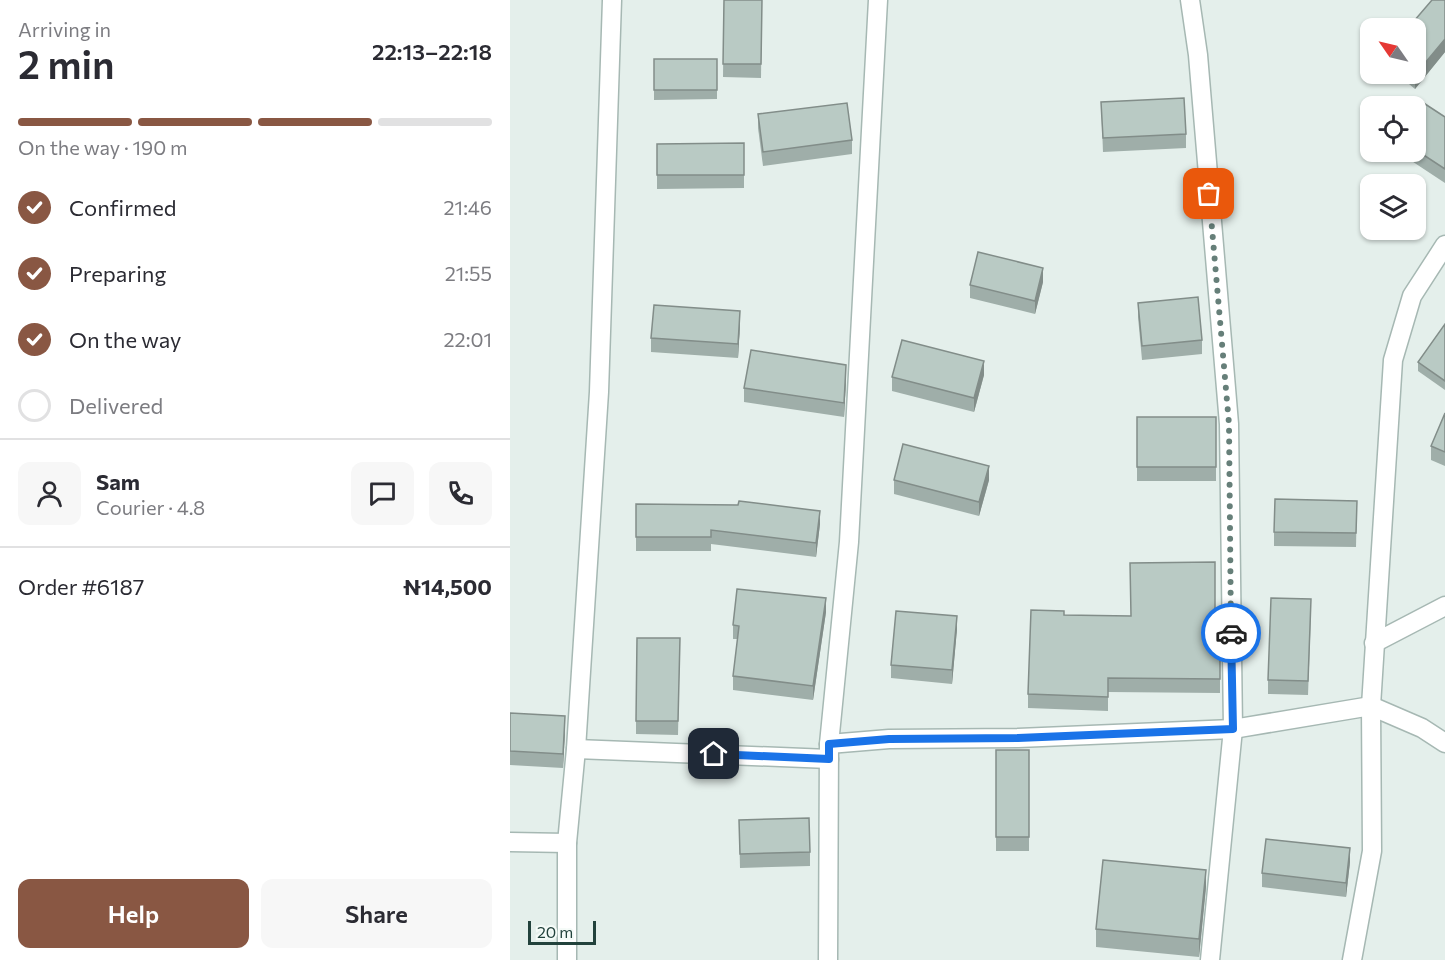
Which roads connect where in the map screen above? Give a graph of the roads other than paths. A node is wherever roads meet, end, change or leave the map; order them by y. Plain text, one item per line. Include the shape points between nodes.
1 (612, 0) edge
2 (878, 0) edge
3 (1190, 0) edge
4 (1445, 245) edge
5 (1445, 606) edge
6 (1374, 643) junction
7 (1371, 706) junction
8 (1233, 729) junction
9 (1445, 743) edge
10 (576, 749) junction
11 (829, 751) junction
12 (510, 842) edge
13 (567, 843) junction
14 (567, 960) edge
15 (828, 960) edge
16 (1210, 960) edge
17 (1352, 960) edge

1 - 10 street via 599,392
2 - 11 street via 849,542
3 - 8 street via 1229,424
4 - 6 street via 1412,296 1393,360
5 - 6 street
6 - 7 street
7 - 8 street
7 - 9 street via 1422,728
7 - 17 street via 1372,851
8 - 11 street via 889,739
8 - 16 street
10 - 11 street
10 - 13 street
11 - 15 street
12 - 13 street
13 - 14 street

